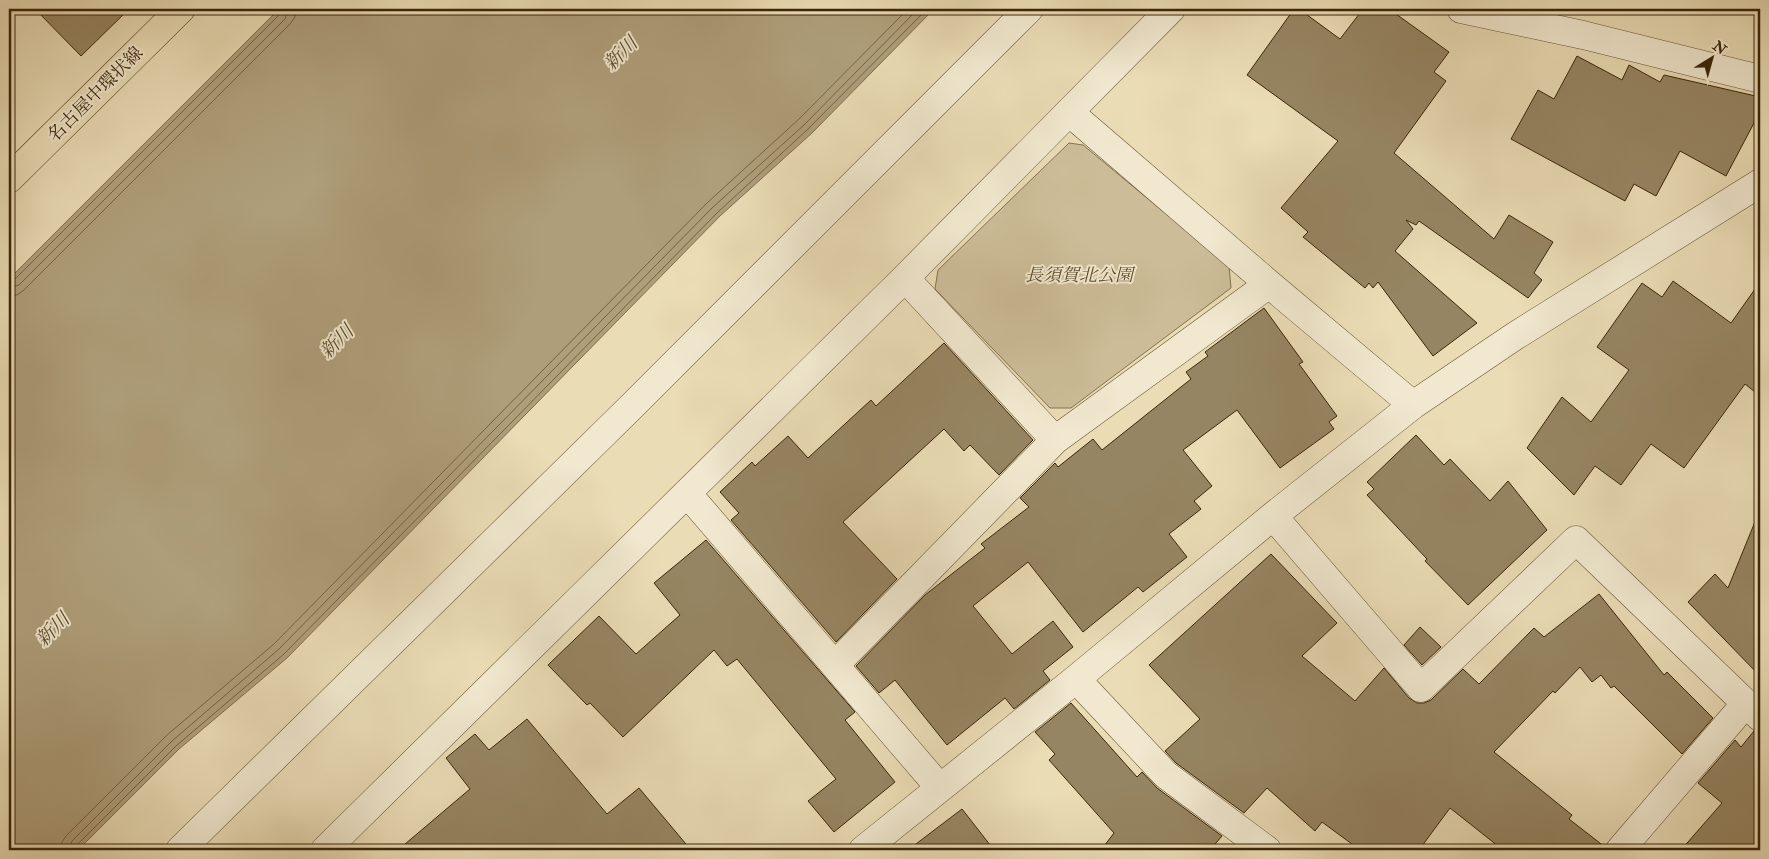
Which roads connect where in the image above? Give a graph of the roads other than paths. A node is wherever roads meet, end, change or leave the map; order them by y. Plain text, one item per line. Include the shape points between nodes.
1 (181, 9) edge
2 (1029, 9) edge
3 (1171, 9) edge
4 (1461, 9) edge
5 (1760, 78) edge
6 (1069, 112) junction
7 (9, 179) edge
8 (1760, 183) edge
9 (905, 278) junction
10 (1269, 284) junction
11 (1413, 404) junction
12 (1055, 440) junction
13 (687, 493) junction
14 (1273, 516) junction
15 (835, 665) junction
16 (1076, 679) junction
17 (1753, 710) edge
18 (940, 788) junction
19 (180, 850) edge
20 (325, 850) edge
21 (863, 850) edge
22 (1267, 850) edge
23 (1620, 850) edge

1 - 7 main road, 名古屋中環状線
2 - 19 street via 632,406
3 - 6 street
4 - 5 street
6 - 9 street
6 - 10 street
8 - 11 street via 1515,336
9 - 12 street
9 - 13 street
10 - 11 street
10 - 12 street
11 - 14 street
12 - 15 street
13 - 15 street
13 - 20 street
14 - 16 street
14 - 17 street via 1421,688 1576,540
15 - 18 street
16 - 18 street
16 - 22 street via 1166,775
17 - 23 street
18 - 21 street

